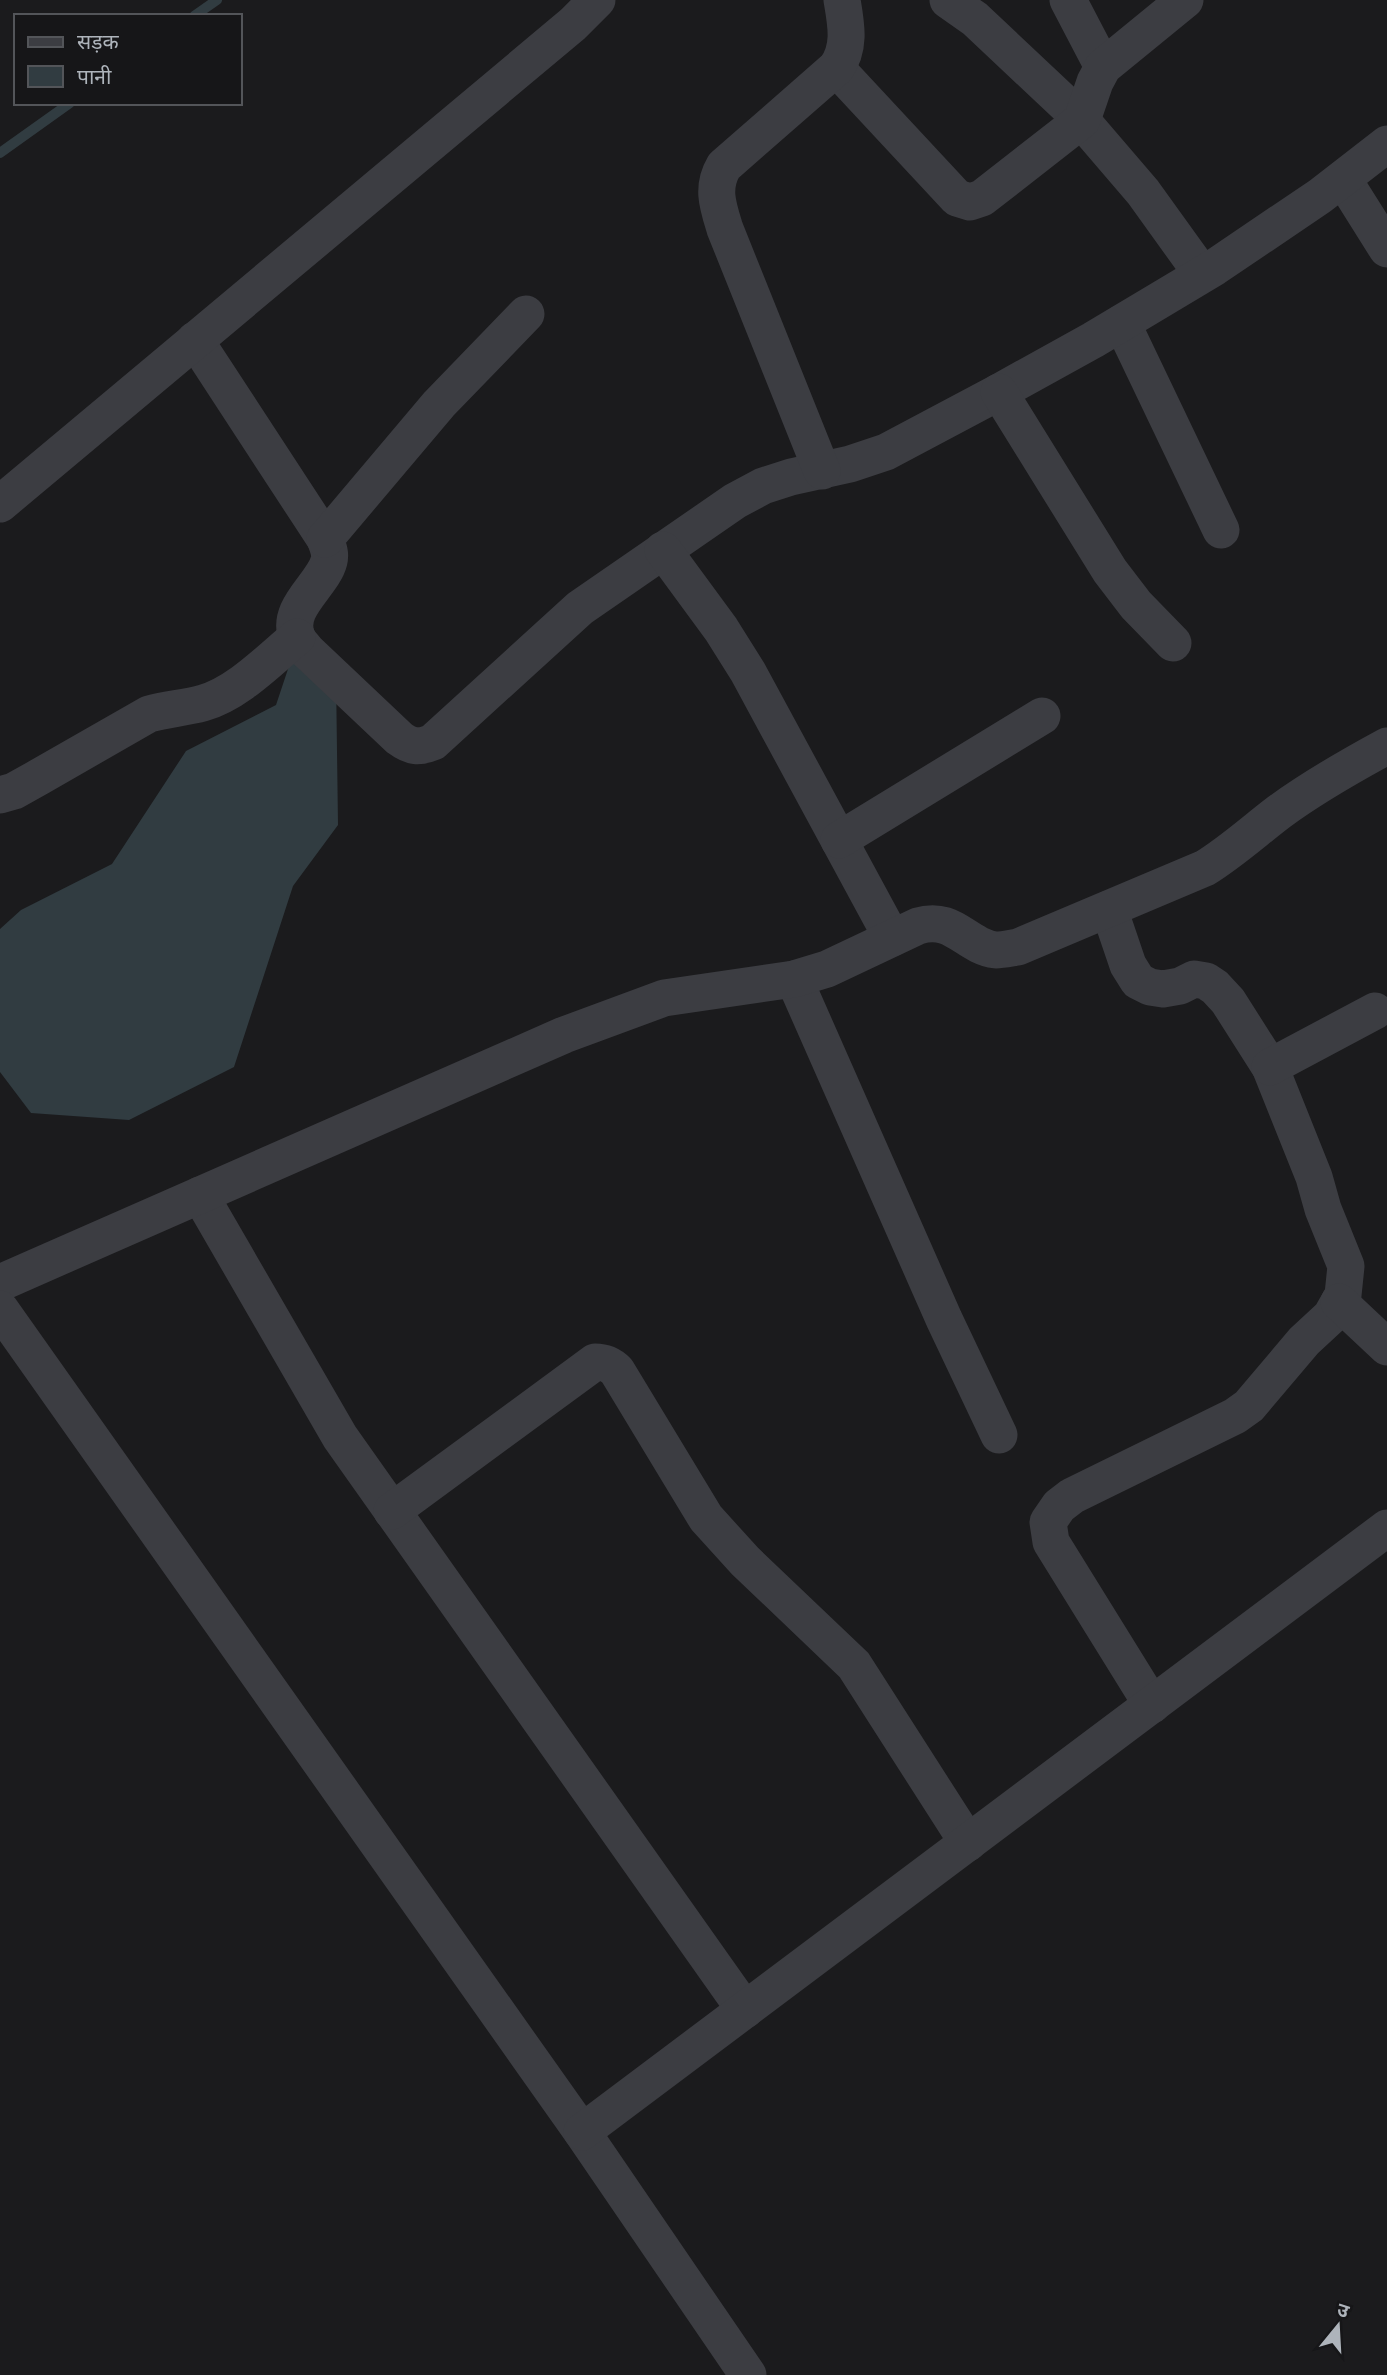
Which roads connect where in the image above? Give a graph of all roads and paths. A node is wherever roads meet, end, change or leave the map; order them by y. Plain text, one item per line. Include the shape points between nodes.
1 (597, 0) edge
2 (842, 0) edge
3 (948, 0) edge
4 (1068, 0) edge
5 (1185, 0) edge
6 (1102, 67) junction
7 (836, 68) junction
8 (1082, 120) junction
9 (1387, 144) edge
10 (1342, 179) junction
11 (1387, 249) edge
12 (1202, 274) junction
13 (526, 314) dead end
14 (1122, 323) junction
15 (195, 340) junction
16 (999, 392) junction
17 (822, 471) junction
18 (0, 504) edge
19 (1221, 530) dead end
20 (325, 539) junction
21 (663, 551) junction
22 (297, 637) junction
23 (1173, 643) dead end
24 (1042, 716) dead end
25 (1387, 746) edge
26 (0, 795) edge
27 (839, 840) junction
28 (1109, 909) junction
29 (892, 938) junction
30 (794, 979) junction
31 (1376, 1011) dead end
32 (1270, 1067) junction
33 (200, 1195) junction
34 (0, 1283) edge
35 (1339, 1302) junction
36 (0, 1309) edge
37 (1387, 1347) edge
38 (999, 1435) dead end
39 (392, 1511) junction
40 (1387, 1528) edge
41 (1152, 1705) junction
42 (968, 1843) junction
43 (745, 2010) junction
44 (582, 2132) junction
45 (748, 2375) edge

1 - 15 street
2 - 7 street via 846,47
3 - 8 street via 975,19
4 - 6 street
5 - 6 street
6 - 8 street
7 - 8 street via 957,198 970,202 982,198
7 - 17 street via 732,158 715,185 725,229
8 - 12 street via 1143,192
9 - 10 street
10 - 11 street
10 - 12 street
12 - 14 street
13 - 20 street via 439,404
14 - 16 street
14 - 19 street
15 - 18 street
15 - 20 street
16 - 17 street via 886,452
16 - 23 street via 1110,571
17 - 21 street via 763,486
20 - 22 street via 329,564 299,607
21 - 22 street via 580,608 421,748 399,738
21 - 27 street via 748,672
22 - 26 street via 223,694 204,703 149,714
24 - 27 street
25 - 28 street via 1332,776 1205,868
27 - 29 street
28 - 29 street via 1018,947 997,950 946,924 931,922
28 - 32 street via 1138,981 1163,989 1194,979 1206,981 1228,1001
29 - 30 street via 827,969
30 - 33 street via 664,998 564,1035
30 - 38 street
31 - 32 street
32 - 35 street via 1346,1266
33 - 34 street
33 - 39 street via 340,1437
35 - 37 street
35 - 41 street via 1249,1406 1072,1496 1048,1522 1051,1542
36 - 44 street
39 - 42 street via 595,1362 611,1366 706,1518 854,1665
39 - 43 street
40 - 41 street
41 - 42 street
42 - 43 street
43 - 44 street
44 - 45 street

